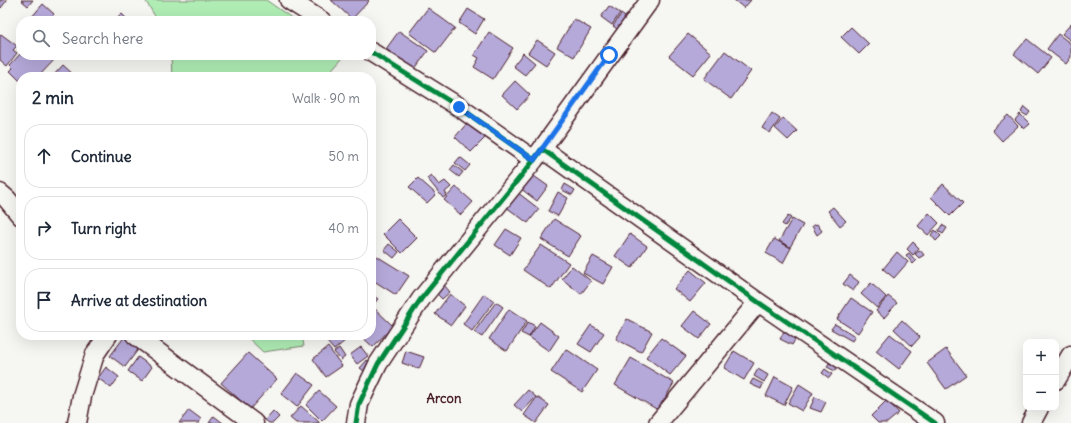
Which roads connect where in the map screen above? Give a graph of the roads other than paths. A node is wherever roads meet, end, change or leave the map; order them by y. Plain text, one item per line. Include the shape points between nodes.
1 (288, 0) edge
2 (650, 0) edge
3 (314, 16) edge
4 (376, 55) edge
5 (538, 155) junction
6 (0, 193) edge
7 (16, 210) edge
8 (758, 302) junction
9 (105, 340) edge
10 (142, 340) edge
11 (1071, 355) edge
12 (1059, 375) edge
13 (1037, 411) edge
14 (77, 423) edge
15 (254, 423) edge
16 (356, 423) edge
17 (658, 423) edge
18 (935, 423) edge
19 (1031, 423) edge

1 - 3 street
2 - 5 street
4 - 5 street
5 - 8 street
5 - 16 street via 421,299 378,364 359,404
6 - 7 street
8 - 17 street
8 - 18 street
9 - 14 street via 95,354 91,366
10 - 15 street
11 - 12 street
13 - 19 street

